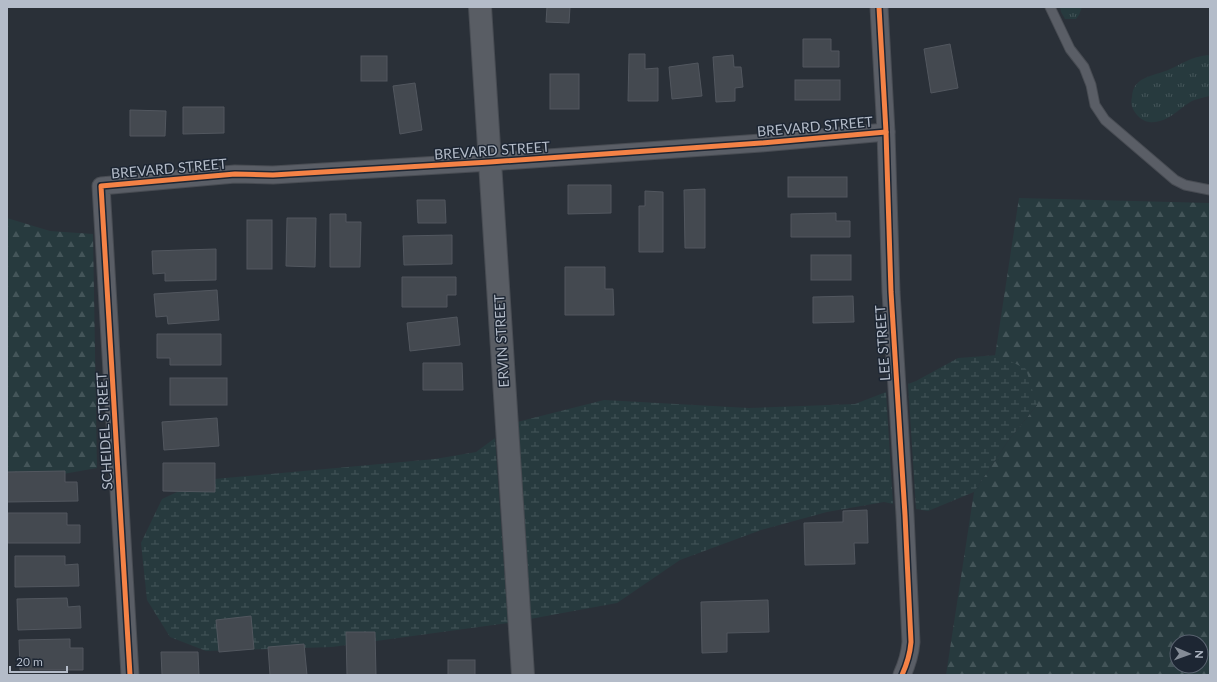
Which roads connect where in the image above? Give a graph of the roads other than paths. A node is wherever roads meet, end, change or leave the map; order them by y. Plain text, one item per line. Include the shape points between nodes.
1 (480, 7) edge
2 (879, 7) edge
3 (1050, 7) edge
4 (886, 132) junction
5 (490, 162) junction
6 (101, 186) joint
7 (1210, 190) edge
8 (130, 675) edge
9 (522, 675) edge
10 (902, 675) edge

1 - 5 street, ERVIN STREET
2 - 4 street, LEE STREET
3 - 7 lane via 1070,50 1084,67 1095,105 1105,120 1175,180 1185,185
4 - 5 street, BREVARD STREET
4 - 10 street, LEE STREET via 891,292 911,642 910,654
5 - 6 street, BREVARD STREET via 273,175 235,174
5 - 9 street, ERVIN STREET
6 - 8 street, SCHEIDEL STREET

